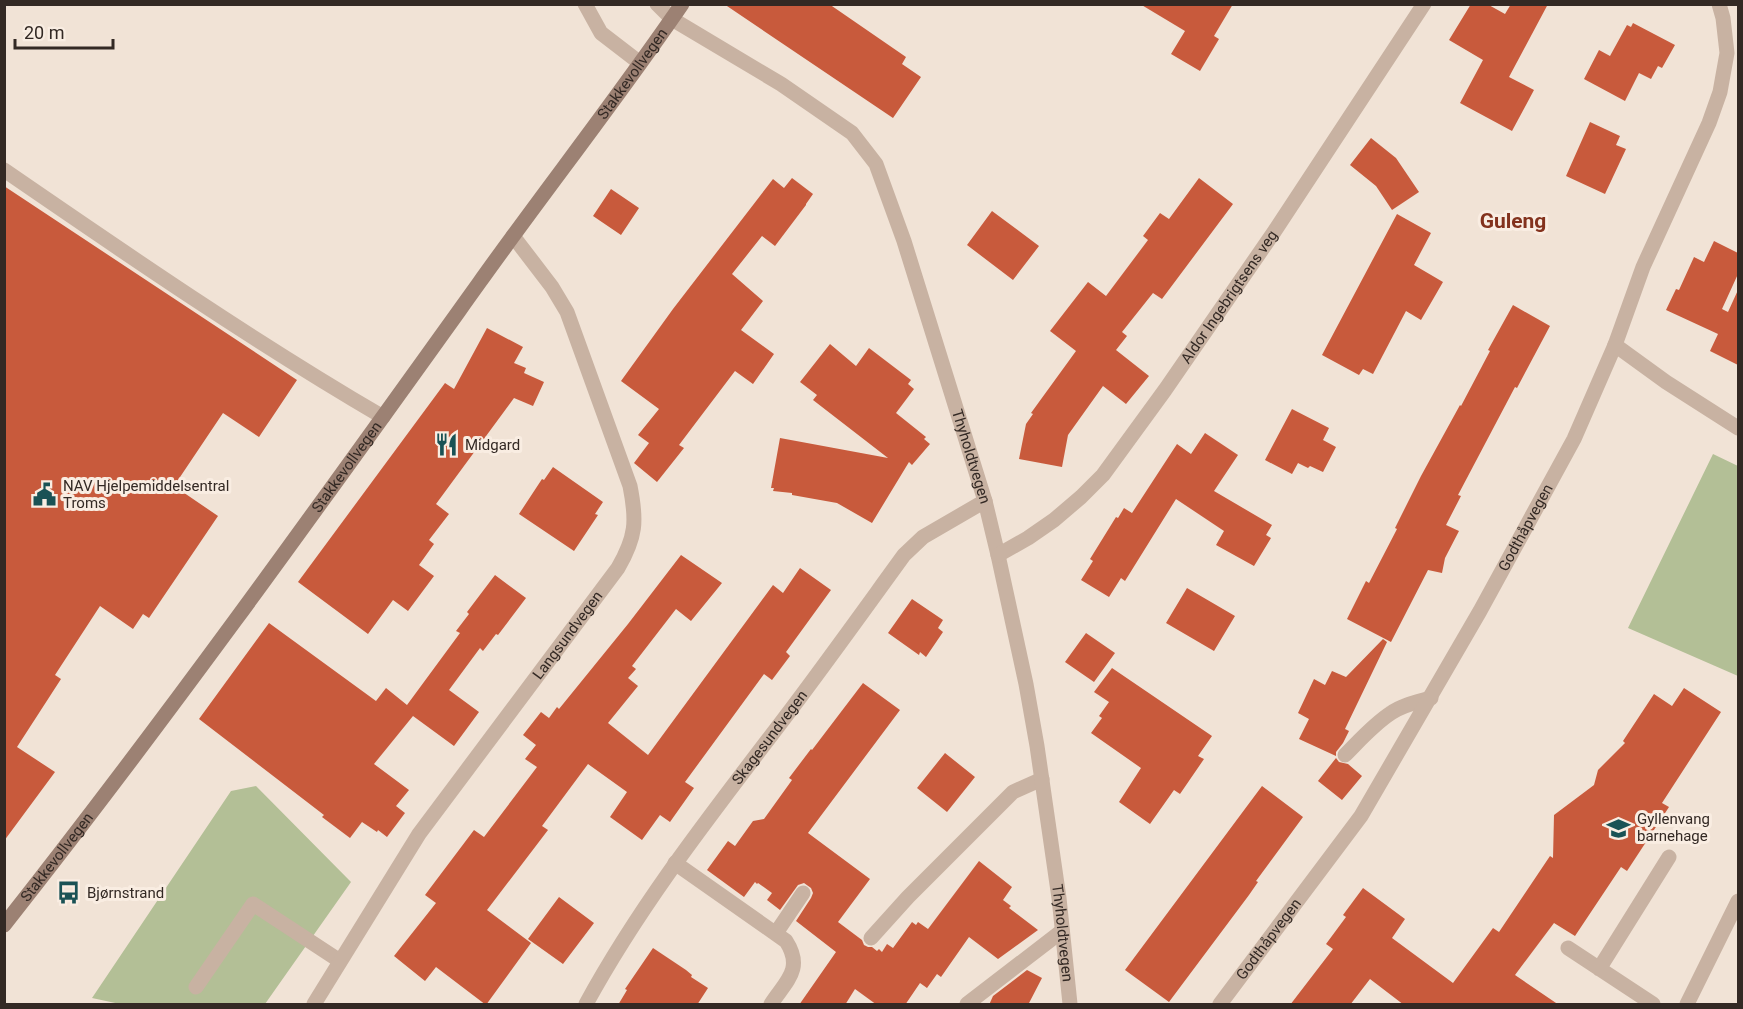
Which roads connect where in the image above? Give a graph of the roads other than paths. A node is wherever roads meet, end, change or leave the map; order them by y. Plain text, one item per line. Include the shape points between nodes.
1 (585, 4) edge
2 (657, 4) edge
3 (682, 4) edge
4 (1424, 4) edge
5 (1719, 4) edge
6 (672, 19) junction
7 (1733, 53) edge
8 (640, 63) junction
9 (4, 170) edge
10 (513, 236) junction
11 (1615, 345) junction
12 (383, 417) junction
13 (1738, 428) edge
14 (985, 501) junction
15 (998, 555) junction
16 (1431, 698) junction
17 (1345, 755) dead end
18 (1042, 779) junction
19 (1669, 857) dead end
20 (675, 863) junction
21 (803, 893) dead end
22 (1738, 901) edge
23 (4, 925) edge
24 (1062, 931) junction
25 (776, 933) junction
26 (871, 938) dead end
27 (1568, 948) dead end
28 (340, 961) junction
29 (1599, 969) junction
30 (196, 987) dead end
31 (314, 1005) edge
32 (586, 1005) edge
33 (771, 1005) edge
34 (967, 1005) edge
35 (1071, 1005) edge
36 (1220, 1005) edge
37 (1653, 1005) edge
38 (1687, 1005) edge

1 - 8 street via 601,33
2 - 6 street, Thyholdtvegen
3 - 6 street, Stakkevollvegen
4 - 15 street, Aldor Ingebrigtsens veg via 1274,232 1103,475 1054,520
5 - 7 street, Godthåpvegen
6 - 8 street, Stakkevollvegen
6 - 14 street, Thyholdtvegen via 852,133 876,164
7 - 11 street, Godthåpvegen via 1709,123 1647,257
8 - 10 street, Stakkevollvegen
9 - 12 street via 154,273
10 - 12 street, Stakkevollvegen
10 - 28 street, Langsundvegen via 567,312 630,486 634,503 633,538 618,568 420,834
11 - 13 street
11 - 16 street, Godthåpvegen via 1574,439
12 - 23 street, Stakkevollvegen via 258,590
14 - 15 street, Thyholdtvegen
14 - 20 street, Skagesundvegen via 923,537 904,555
15 - 18 street, Thyholdtvegen
16 - 17 street via 1391,712
16 - 36 street, Godthåpvegen via 1360,816
18 - 24 street, Thyholdtvegen
18 - 26 street via 1013,792
19 - 29 street
20 - 25 street
20 - 32 street, Skagesundvegen
21 - 25 street
22 - 38 street
24 - 34 street
24 - 35 street, Thyholdtvegen
25 - 33 street via 786,941 795,960
27 - 29 street
28 - 30 street via 252,904
28 - 31 street, Langsundvegen
29 - 37 street

